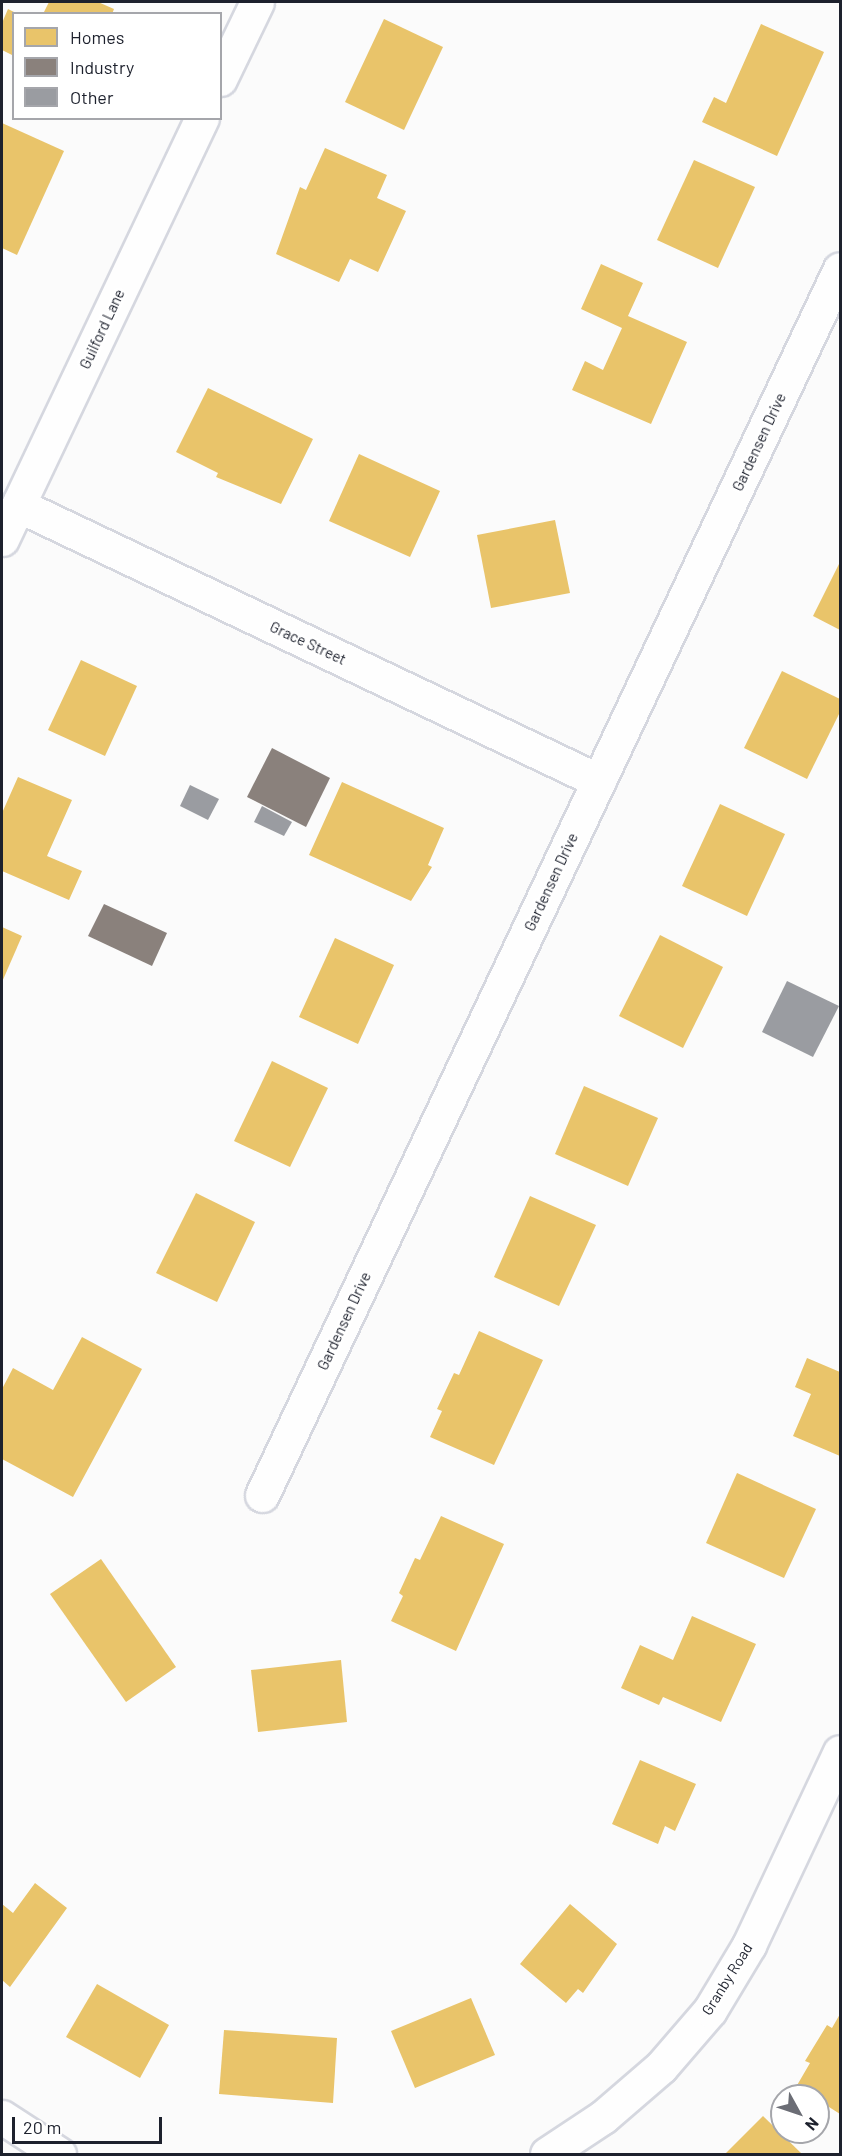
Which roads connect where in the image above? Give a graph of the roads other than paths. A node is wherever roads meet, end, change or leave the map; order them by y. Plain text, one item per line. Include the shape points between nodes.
1 (257, 2) edge
2 (222, 75) edge
3 (201, 120) edge
4 (840, 269) edge
5 (18, 505) junction
6 (2, 539) edge
7 (599, 781) junction
8 (262, 1495) dead end
9 (840, 1752) edge
10 (2, 2117) edge
11 (59, 2154) edge
12 (547, 2154) edge

1 - 2 street
3 - 5 street, Guilford Lane
4 - 7 street, Gardensen Drive
5 - 6 street, Guilford Lane
5 - 7 street, Grace Street
7 - 8 street, Gardensen Drive
9 - 12 street, Granby Road via 749,1945 710,2010 661,2067 603,2117
10 - 11 street

